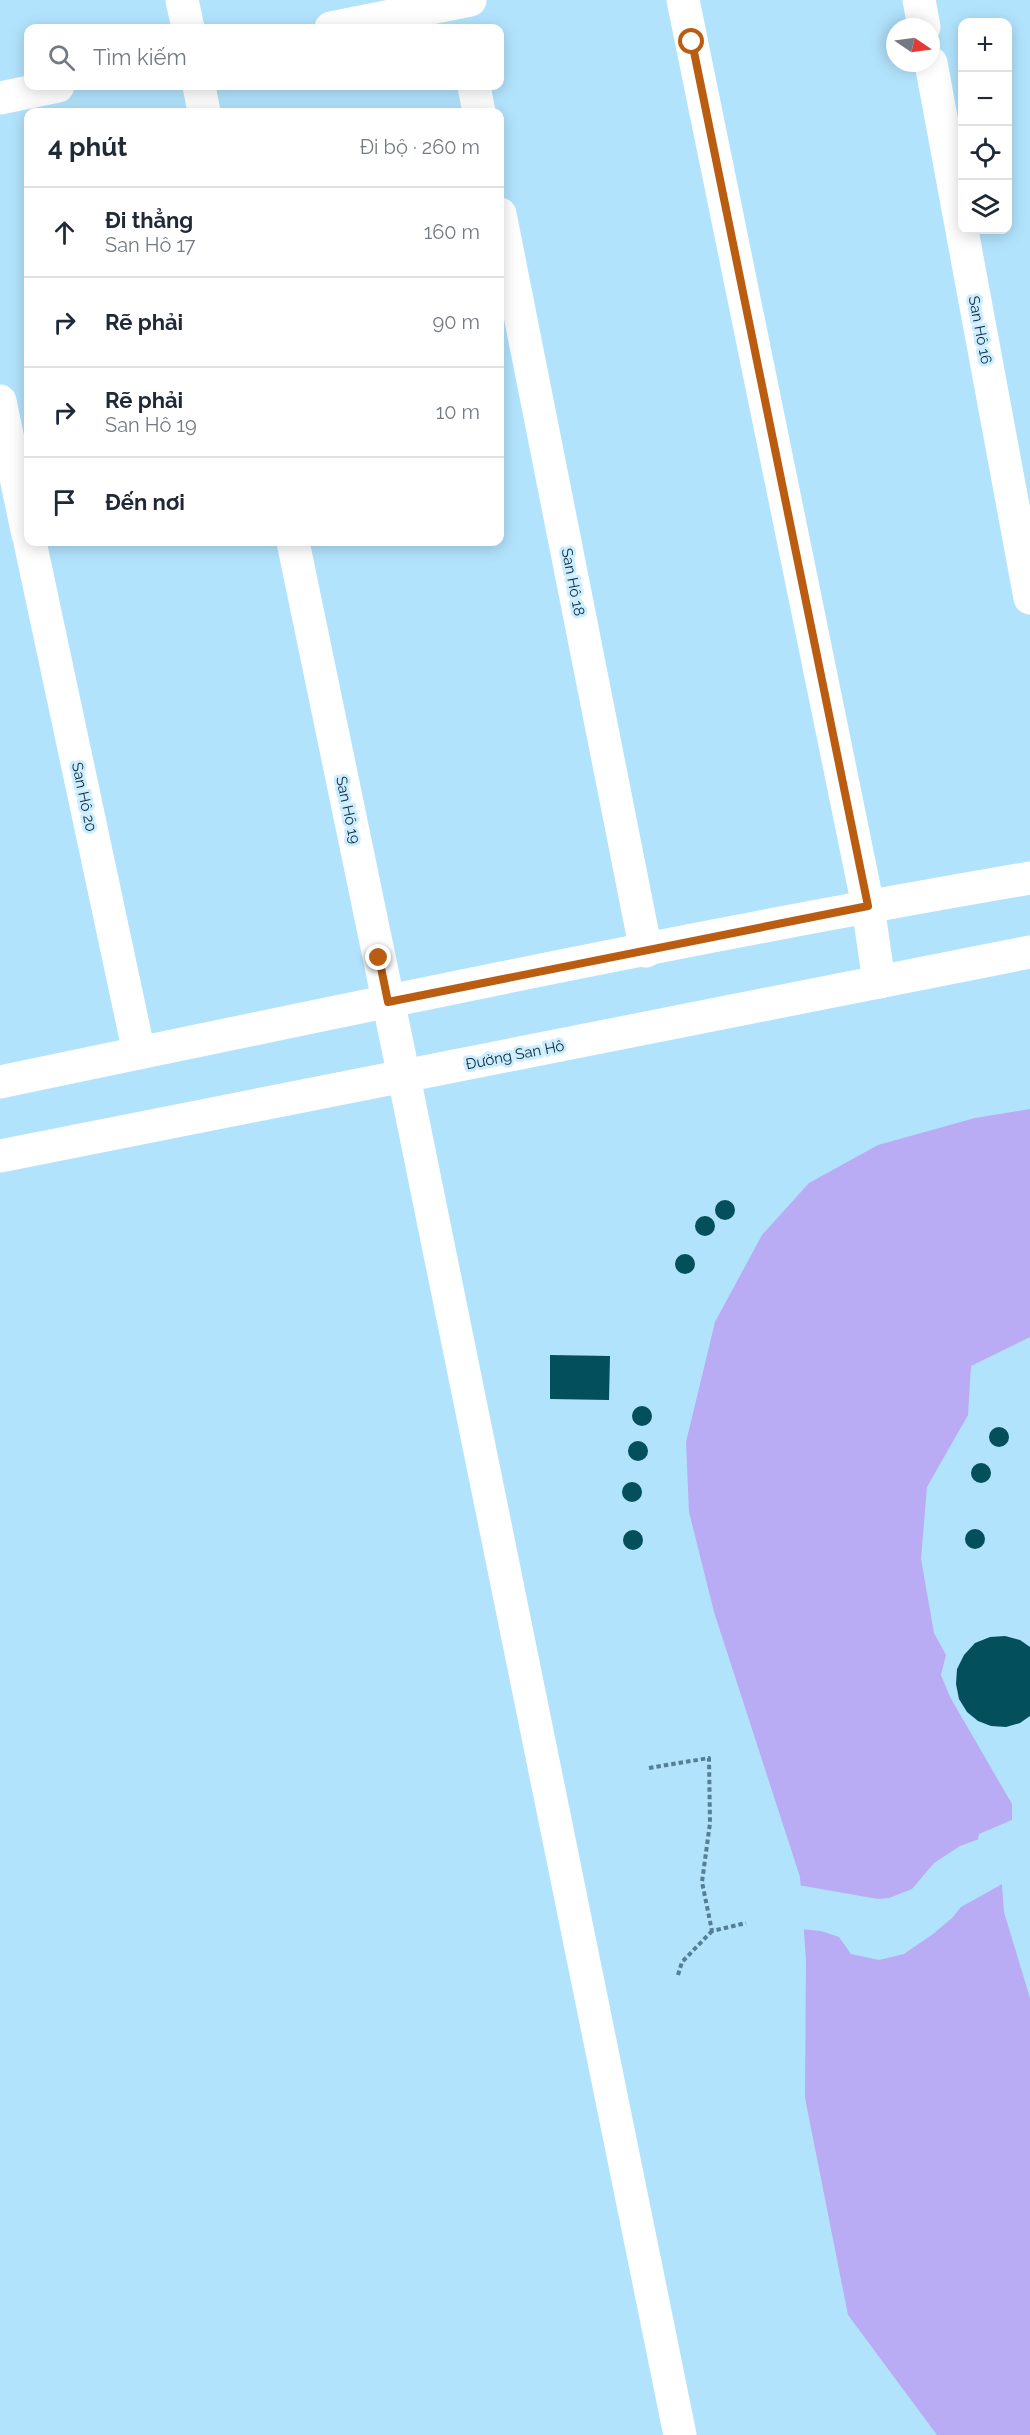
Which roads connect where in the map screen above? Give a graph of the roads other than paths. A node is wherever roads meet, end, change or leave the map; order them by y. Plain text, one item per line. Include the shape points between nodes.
1 (182, 0) edge
2 (683, 0) edge
3 (919, 0) edge
4 (464, 10) edge
5 (922, 18) edge
6 (187, 24) edge
7 (361, 24) edge
8 (933, 72) edge
9 (39, 90) edge
10 (200, 90) edge
11 (475, 90) edge
12 (0, 98) edge
13 (203, 108) edge
14 (478, 108) edge
15 (504, 234) edge
16 (0, 401) edge
17 (24, 516) edge
18 (31, 546) edge
19 (294, 546) edge
20 (1030, 598) edge
21 (1030, 878) edge
22 (868, 906) junction
23 (646, 951) junction
24 (1030, 952) edge
25 (879, 982) junction
26 (388, 1002) junction
27 (139, 1053) junction
28 (404, 1077) junction
29 (0, 1082) edge
30 (0, 1156) edge
31 (680, 2435) edge

1 - 6 street
2 - 22 street
3 - 5 street
4 - 7 street
8 - 20 street, San Hô 16
9 - 12 street
10 - 13 street
11 - 14 street
15 - 23 street, San Hô 18
16 - 17 street
18 - 27 street, San Hô 20
19 - 26 street, San Hô 19
21 - 22 street
22 - 23 street
22 - 25 street
23 - 26 street
24 - 25 street, Đường San Hô
25 - 28 street, Đường San Hô
26 - 27 street
26 - 28 street, San Hô 19
27 - 29 street
28 - 30 street, Đường San Hô
28 - 31 street, San Hô 19

